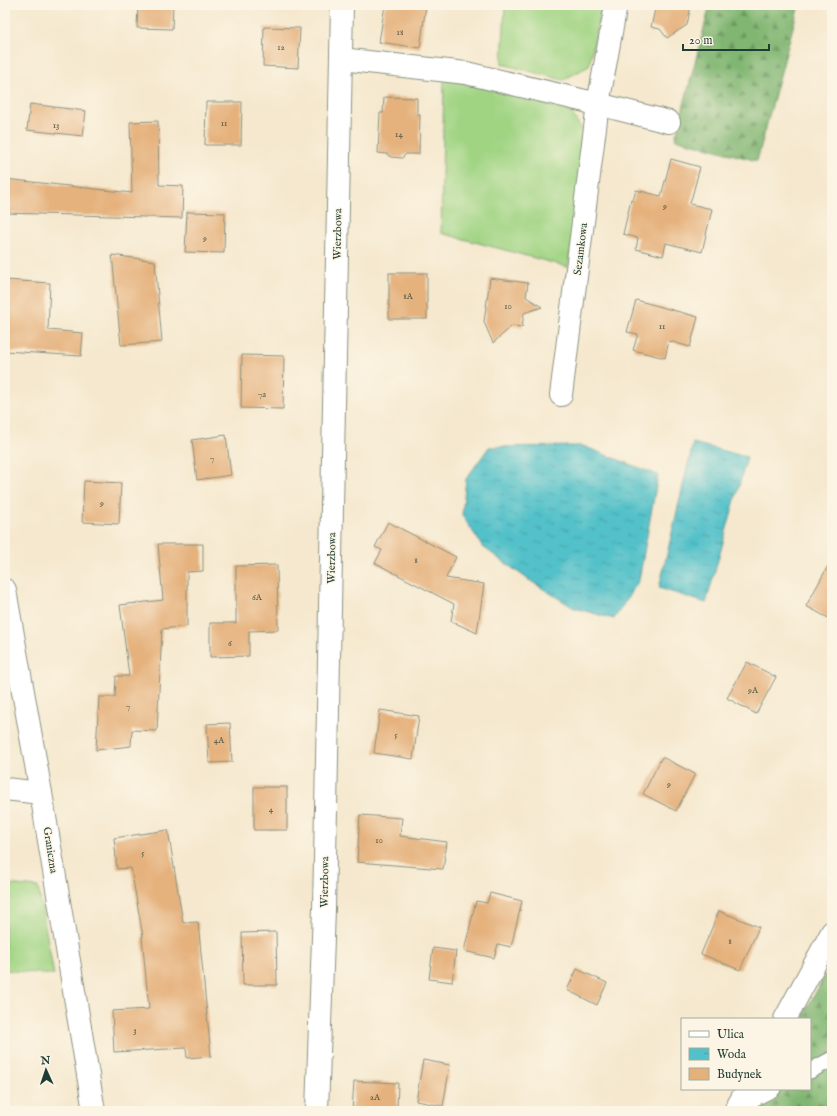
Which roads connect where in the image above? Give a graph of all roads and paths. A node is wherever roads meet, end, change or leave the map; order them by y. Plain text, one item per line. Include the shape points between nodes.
1 (342, 5) edge
2 (616, 5) edge
3 (341, 59) junction
4 (598, 104) junction
5 (669, 122) dead end
6 (562, 395) dead end
7 (6, 603) edge
8 (5, 789) edge
9 (41, 793) junction
10 (832, 932) edge
11 (786, 1018) edge
12 (832, 1060) edge
13 (811, 1070) edge
14 (770, 1090) edge
15 (740, 1102) edge
16 (94, 1111) edge
17 (318, 1111) edge

1 - 3 street, Wierzbowa
2 - 4 street, Sezamkowa
3 - 4 street via 466,73
3 - 17 street, Wierzbowa
4 - 5 street
4 - 6 street, Sezamkowa
7 - 9 street, Graniczna
8 - 9 street
9 - 16 street, Graniczna
10 - 11 street
12 - 13 lane
14 - 15 lane

